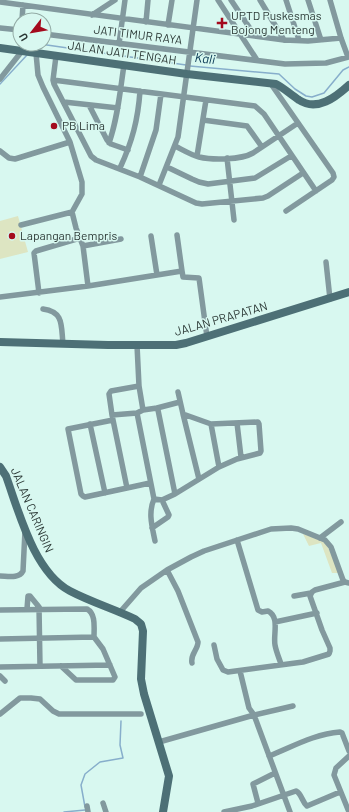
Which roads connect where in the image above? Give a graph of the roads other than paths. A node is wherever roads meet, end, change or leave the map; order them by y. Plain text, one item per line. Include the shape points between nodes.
1 (115, 0) edge
2 (125, 0) edge
3 (148, 0) edge
4 (172, 0) edge
5 (197, 0) edge
6 (218, 0) edge
7 (231, 0) edge
8 (260, 0) edge
9 (286, 0) edge
10 (308, 0) edge
11 (330, 0) edge
12 (0, 2) edge
13 (23, 6) junction
14 (23, 12) edge
15 (92, 15) junction
16 (122, 19) junction
17 (146, 22) junction
18 (168, 25) junction
19 (193, 27) junction
20 (0, 28) edge
21 (12, 29) edge
22 (239, 33) junction
23 (52, 35) edge
24 (255, 36) junction
25 (341, 38) junction
26 (284, 40) junction
27 (299, 40) junction
28 (321, 40) junction
29 (119, 44) junction
30 (0, 48) edge
31 (12, 50) edge
32 (30, 52) junction
33 (189, 55) junction
34 (56, 56) junction
35 (349, 57) edge
36 (257, 60) junction
37 (124, 65) junction
38 (187, 72) junction
39 (0, 79) edge
40 (53, 80) junction
41 (271, 84) junction
42 (349, 85) edge
43 (121, 88) junction
44 (140, 91) junction
45 (161, 94) junction
46 (183, 97) junction
47 (206, 100) junction
48 (64, 102) junction
49 (89, 105) junction
50 (118, 108) junction
51 (203, 120) junction
52 (298, 123) junction
53 (278, 135) junction
54 (70, 142) junction
55 (109, 143) junction
56 (175, 146) junction
57 (262, 147) junction
58 (128, 150) junction
59 (0, 151) edge
60 (197, 156) junction
61 (291, 156) junction
62 (227, 158) junction
63 (167, 167) junction
64 (120, 168) junction
65 (303, 173) junction
66 (140, 177) junction
67 (230, 182) junction
68 (159, 185) junction
69 (316, 191) junction
70 (231, 201) junction
71 (286, 211) dead end
72 (72, 212) junction
73 (234, 220) dead end
74 (21, 225) dead end
75 (177, 235) dead end
76 (151, 236) dead end
77 (80, 238) junction
78 (121, 239) dead end
79 (83, 246) junction
80 (326, 262) dead end
81 (182, 271) junction
82 (157, 275) junction
83 (88, 286) junction
84 (349, 292) edge
85 (39, 293) junction
86 (0, 297) edge
87 (330, 299) junction
88 (42, 308) dead end
89 (207, 337) junction
90 (0, 342) edge
91 (63, 344) junction
92 (137, 345) junction
93 (139, 386) junction
94 (178, 392) dead end
95 (180, 402) junction
96 (157, 408) junction
97 (143, 410) junction
98 (137, 413) junction
99 (183, 414) junction
100 (112, 418) junction
101 (237, 423) junction
102 (90, 424) junction
103 (211, 424) junction
104 (241, 458) junction
105 (0, 467) edge
106 (219, 467) junction
107 (199, 479) junction
108 (150, 483) junction
109 (127, 488) junction
110 (105, 493) junction
111 (175, 494) junction
112 (154, 499) junction
113 (162, 500) junction
114 (341, 522) dead end
115 (25, 527) junction
116 (152, 528) junction
117 (320, 538) junction
118 (237, 540) junction
119 (155, 541) dead end
120 (167, 570) junction
121 (0, 576) edge
122 (347, 582) edge
123 (311, 593) junction
124 (294, 596) dead end
125 (27, 609) junction
126 (39, 609) junction
127 (0, 610) edge
128 (120, 612) junction
129 (317, 613) junction
130 (275, 622) junction
131 (94, 636) junction
132 (40, 638) junction
133 (0, 639) edge
134 (214, 645) dead end
135 (192, 663) dead end
136 (281, 664) junction
137 (110, 665) junction
138 (40, 666) junction
139 (61, 666) junction
140 (0, 667) edge
141 (240, 670) junction
142 (0, 676) edge
143 (5, 681) dead end
144 (293, 706) dead end
145 (0, 714) edge
146 (141, 714) dead end
147 (254, 715) junction
148 (159, 742) junction
149 (349, 752) edge
150 (269, 756) junction
151 (349, 756) edge
152 (275, 773) junction
153 (340, 792) junction
154 (284, 796) junction
155 (104, 802) dead end
156 (255, 804) junction
157 (106, 812) edge
158 (163, 812) edge
159 (224, 812) edge
160 (254, 812) edge
161 (290, 812) edge
162 (349, 812) edge

1 - 15 street
2 - 16 street
3 - 17 street
4 - 18 street
5 - 19 street
6 - 22 street
7 - 24 street
8 - 26 street
9 - 27 street
10 - 28 street
11 - 25 street
12 - 13 street
13 - 14 street
13 - 15 street
15 - 16 street
16 - 17 street
16 - 29 street
17 - 18 street
18 - 19 street
19 - 22 street
19 - 33 street
20 - 21 street
22 - 24 street
22 - 36 street
23 - 29 street, JATI TIMUR RAYA
24 - 26 street
25 - 28 street
25 - 35 street
26 - 27 street
27 - 28 street
29 - 33 street, JATI TIMUR RAYA
30 - 31 main road, JALAN JATI TENGAH
32 - 34 main road, JALAN JATI TENGAH
32 - 39 street
32 - 54 street via 43,87
33 - 36 street, JATI TIMUR RAYA
33 - 38 street
34 - 37 main road, JALAN JATI TENGAH
34 - 40 street
35 - 36 street, JATI TIMUR RAYA via 326,63 302,64
37 - 38 main road, JALAN JATI TENGAH
37 - 43 street
38 - 41 main road, JALAN JATI TENGAH
38 - 46 street
40 - 43 street
40 - 48 street
41 - 42 main road, JALAN JATI TENGAH via 281,86 301,102 311,104 328,101
41 - 52 street
43 - 44 street
43 - 50 street
44 - 45 street
44 - 58 street via 137,118
45 - 46 street
45 - 66 street via 156,130
46 - 47 street
46 - 56 street
47 - 51 street
47 - 53 street via 257,107
48 - 49 street
48 - 64 street via 93,159
49 - 50 street
49 - 55 street
50 - 55 street
51 - 57 street via 246,126
51 - 60 street
52 - 53 street
52 - 69 street via 334,177
53 - 57 street
53 - 61 street
54 - 59 street via 15,159
54 - 72 street via 83,188
55 - 58 street
56 - 60 street
56 - 63 street
57 - 62 street via 250,155
58 - 64 street
60 - 62 street via 208,159
61 - 65 street
61 - 67 street via 255,178
62 - 67 street
63 - 67 street via 204,184
63 - 68 street
64 - 66 street
65 - 69 street
65 - 70 street via 265,197
66 - 68 street
67 - 70 street
68 - 70 street via 196,203
69 - 71 street
70 - 73 street
72 - 74 street
72 - 77 street
75 - 81 street
76 - 82 street
77 - 79 street
77 - 85 street via 34,252
78 - 79 street
79 - 83 street
80 - 87 street
81 - 82 street
81 - 89 street via 184,277 199,278
82 - 83 street
83 - 85 street
84 - 87 main road, JALAN PRAPATAN
85 - 86 street
87 - 89 main road, JALAN PRAPATAN
88 - 91 street via 54,311 60,317
89 - 92 main road, JALAN PRAPATAN via 176,345
90 - 91 main road, JALAN PRAPATAN
91 - 92 main road, JALAN PRAPATAN
92 - 93 street
93 - 97 street
93 - 100 street via 110,392
94 - 95 street
95 - 96 street
95 - 99 street
96 - 97 street
96 - 111 street
97 - 98 street
98 - 100 street
98 - 108 street
99 - 103 street
99 - 107 street
100 - 102 street
100 - 109 street
101 - 103 street
101 - 104 street
101 - 104 street via 259,424 261,452
102 - 110 street
102 - 110 street via 70,427 68,431 81,494 85,497
103 - 106 street
104 - 106 street
105 - 115 main road, JALAN CARINGIN via 6,476
106 - 107 street
107 - 111 street
108 - 109 street
108 - 112 street
109 - 110 street
111 - 113 street
112 - 113 street
112 - 116 street via 150,510
113 - 116 street via 169,515
114 - 117 street
115 - 121 street via 23,572 18,576
115 - 128 main road, JALAN CARINGIN via 37,557 58,583 70,591
116 - 119 street
117 - 118 street via 291,528 271,529
117 - 122 street via 331,547
118 - 120 street via 204,551
118 - 130 street via 258,610 271,612
120 - 128 street via 136,591
120 - 135 street via 198,642
122 - 123 street
123 - 124 street
123 - 129 street
125 - 126 street
125 - 126 street via 28,596 38,604
125 - 127 street
126 - 131 street via 87,609 93,615
126 - 132 street
128 - 148 main road, JALAN CARINGIN via 141,624 141,679
129 - 130 street
129 - 136 street via 330,648 329,654 302,662
130 - 136 street via 274,644
131 - 132 street
131 - 137 street
132 - 133 street
132 - 138 street
134 - 141 street via 223,670
136 - 141 street
137 - 139 street
137 - 139 street via 115,677 113,680 76,680
138 - 139 street
138 - 140 street
141 - 147 street via 249,708
142 - 143 street
144 - 147 street
145 - 146 street via 20,698 40,699 59,714
147 - 148 street
147 - 150 street
148 - 158 main road, JALAN CARINGIN via 169,776
149 - 150 street via 340,732 314,736
150 - 152 street
151 - 153 street via 334,771
152 - 154 street
152 - 156 street via 253,784
153 - 154 street via 307,806 296,791
153 - 162 street
154 - 156 street
154 - 161 street
155 - 157 street
156 - 159 street
156 - 160 street

